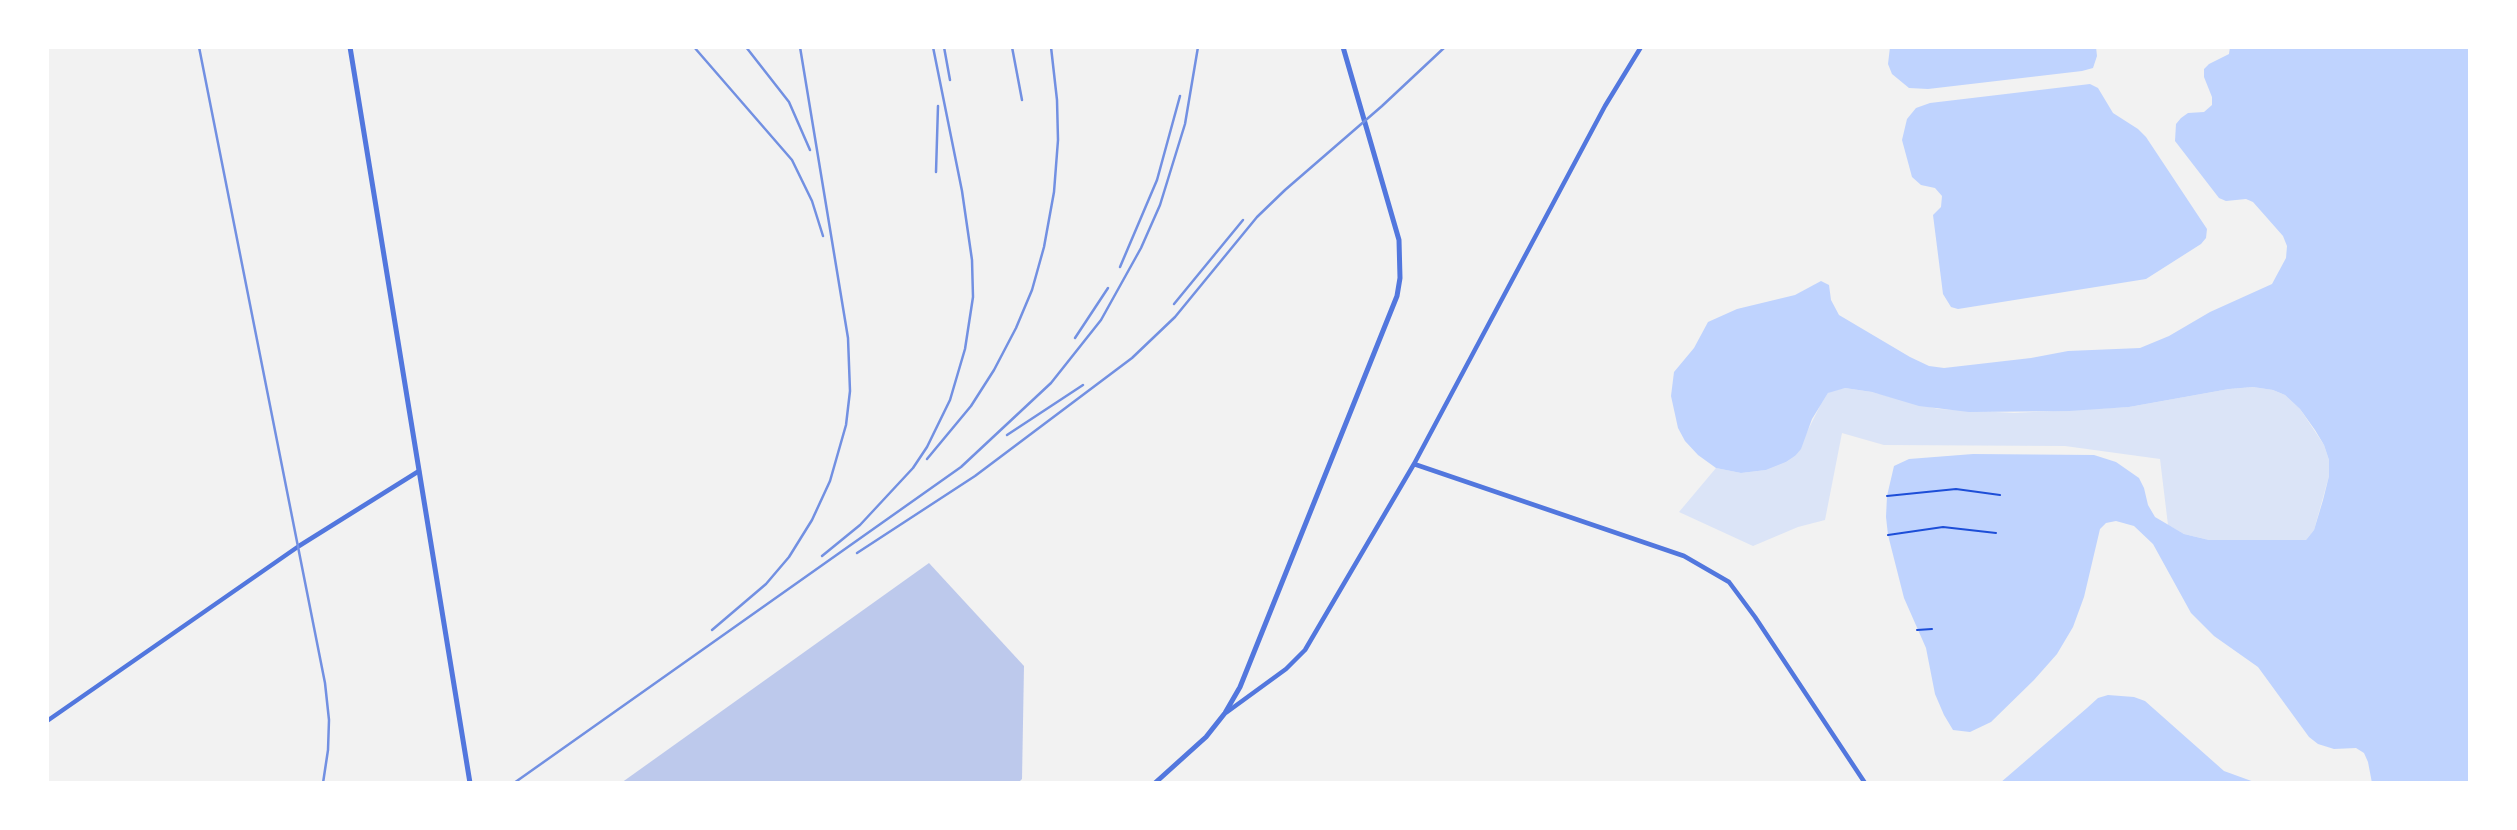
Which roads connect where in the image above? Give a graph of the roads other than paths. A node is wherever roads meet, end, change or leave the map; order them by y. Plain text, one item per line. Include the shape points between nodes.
1 (350, 47) edge
2 (1343, 47) edge
3 (1641, 47) edge
4 (1414, 464) junction
5 (419, 471) junction
6 (1225, 713) junction
7 (47, 721) edge
8 (470, 783) edge
9 (1155, 783) edge
10 (1865, 783) edge

1 - 5 street
2 - 6 street via 1399,240 1401,278 1251,660
3 - 4 street
4 - 6 street via 1305,650
4 - 10 street via 1684,556 1729,582
5 - 7 street via 299,546
5 - 8 street
6 - 9 street via 1206,737

